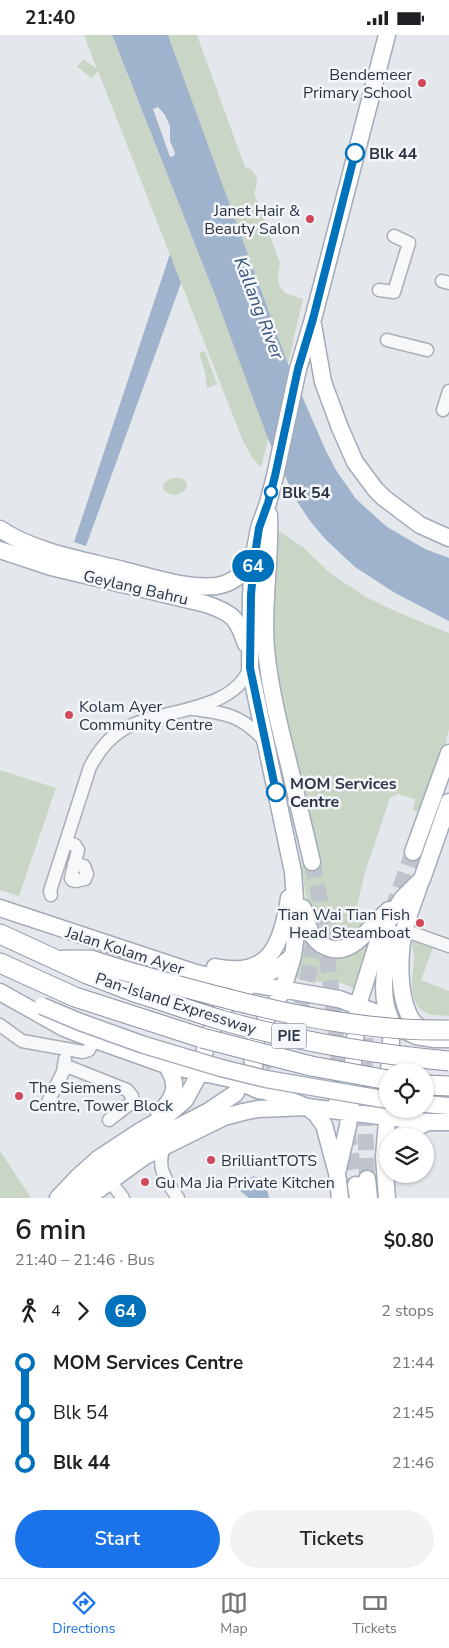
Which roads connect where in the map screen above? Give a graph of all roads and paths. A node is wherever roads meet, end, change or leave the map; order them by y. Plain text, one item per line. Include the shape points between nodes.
1 (387, 35) edge
2 (394, 236) dead end
3 (379, 290) dead end
4 (313, 319) junction
5 (387, 340) dead end
6 (427, 350) dead end
7 (449, 391) edge
8 (443, 410) dead end
9 (268, 503) junction
10 (449, 538) edge
11 (2, 541) edge
12 (254, 561) junction
13 (250, 660) junction
14 (190, 709) junction
15 (265, 741) junction
16 (449, 753) edge
17 (449, 803) edge
18 (66, 843) junction
19 (413, 852) tunnel mouth
20 (312, 862) tunnel mouth
21 (74, 864) dead end
22 (293, 872) junction
23 (422, 879) junction
24 (51, 895) dead end
25 (402, 899) junction
26 (0, 908) edge
27 (406, 924) junction
28 (0, 934) edge
29 (449, 946) edge
30 (293, 955) junction
31 (54, 960) junction
32 (158, 961) junction
33 (0, 963) edge
34 (251, 984) junction
35 (0, 986) edge
36 (282, 990) junction
37 (0, 992) edge
38 (358, 1005) junction
39 (391, 1024) junction
40 (0, 1025) edge
41 (444, 1036) edge
42 (94, 1039) junction
43 (67, 1049) junction
44 (449, 1061) edge
45 (389, 1063) edge
46 (64, 1065) junction
47 (166, 1065) junction
48 (199, 1072) junction
49 (379, 1078) edge
50 (434, 1086) edge
51 (449, 1087) edge
52 (265, 1091) junction
53 (236, 1093) tunnel mouth
54 (379, 1098) edge
55 (48, 1102) dead end
56 (434, 1105) edge
57 (449, 1106) edge
58 (307, 1107) junction
59 (327, 1110) junction
60 (349, 1113) junction
61 (379, 1113) edge
62 (410, 1118) edge
63 (110, 1120) dead end
64 (428, 1122) junction
65 (449, 1122) edge
66 (416, 1128) edge
67 (139, 1132) junction
68 (165, 1145) junction
69 (337, 1173) junction
70 (110, 1181) junction
71 (387, 1183) edge
72 (360, 1187) tunnel mouth
73 (58, 1198) edge
74 (70, 1198) edge
75 (87, 1198) edge
76 (123, 1198) edge
77 (178, 1198) edge
78 (340, 1198) edge
79 (369, 1198) edge
80 (387, 1198) edge

1 - 4 main road
2 - 3 street via 409,243 394,293
4 - 9 main road via 298,369
4 - 10 main road via 323,382 355,463 384,498 420,525
5 - 6 street
7 - 8 street
9 - 12 main road via 259,528
9 - 20 main road via 265,613 269,674
11 - 12 main road, Geylang Bahru via 190,585 225,583 246,571
11 - 13 main road, Geylang Bahru via 51,567 224,610 240,626
12 - 13 main road
13 - 14 street via 246,678 231,692
13 - 15 main road
14 - 15 street via 235,717 253,728
14 - 18 street via 133,724 109,739 90,767
15 - 22 main road
16 - 19 main road
17 - 23 main road
18 - 21 street via 77,847
18 - 24 street
22 - 25 main road via 307,927 316,940 330,949 350,947
22 - 30 main road via 297,927
22 - 32 main road via 285,921 265,960 240,970
23 - 25 main road
23 - 27 main road
25 - 38 main road via 380,935
26 - 32 main road, Jalan Kolam Ayer
27 - 29 street
27 - 39 main road via 395,938 386,972 384,991
27 - 41 main road via 401,975 405,1006 413,1021
28 - 31 highway, Pan-Island Expressway / PIE
30 - 34 main road
30 - 36 main road
31 - 41 highway, bridge via 91,960 242,1003
31 - 44 highway, Pan-Island Expressway / PIE, bridge via 134,992 268,1032 368,1052
32 - 34 main road, Jalan Kolam Ayer via 207,976
33 - 49 highway, Pan-Island Expressway / PIE, bridge via 75,997 202,1038 311,1066
34 - 36 main road, Jalan Kolam Ayer
34 - 48 main road via 222,1009 210,1034
35 - 54 main road, bridge via 80,1022 221,1068
36 - 38 main road
36 - 52 main road via 257,1035 252,1058 256,1076
37 - 42 main road via 64,1028
38 - 39 main road via 380,1014
38 - 59 main road via 353,1063 346,1087
39 - 41 main road via 416,1036
39 - 45 main road
39 - 60 main road via 375,1024 364,1035
40 - 43 street via 22,1041
42 - 43 street via 89,1050
42 - 47 main road
43 - 46 street
46 - 55 street
46 - 63 street via 132,1096 132,1102
47 - 48 main road
47 - 67 main road via 174,1080 170,1102
48 - 52 main road via 236,1080
48 - 67 main road via 185,1100 165,1117
50 - 51 highway
52 - 58 main road
53 - 74 main road via 209,1111 135,1149
56 - 57 main road
58 - 59 main road
58 - 68 main road via 258,1109 224,1117
58 - 69 main road via 324,1125
59 - 60 main road
60 - 61 main road
60 - 69 main road
62 - 64 main road
64 - 65 main road
64 - 66 main road
67 - 73 main road via 98,1159
68 - 70 main road
68 - 77 street via 160,1163
69 - 78 main road
70 - 75 main road
70 - 76 street
71 - 80 main road
72 - 79 main road

